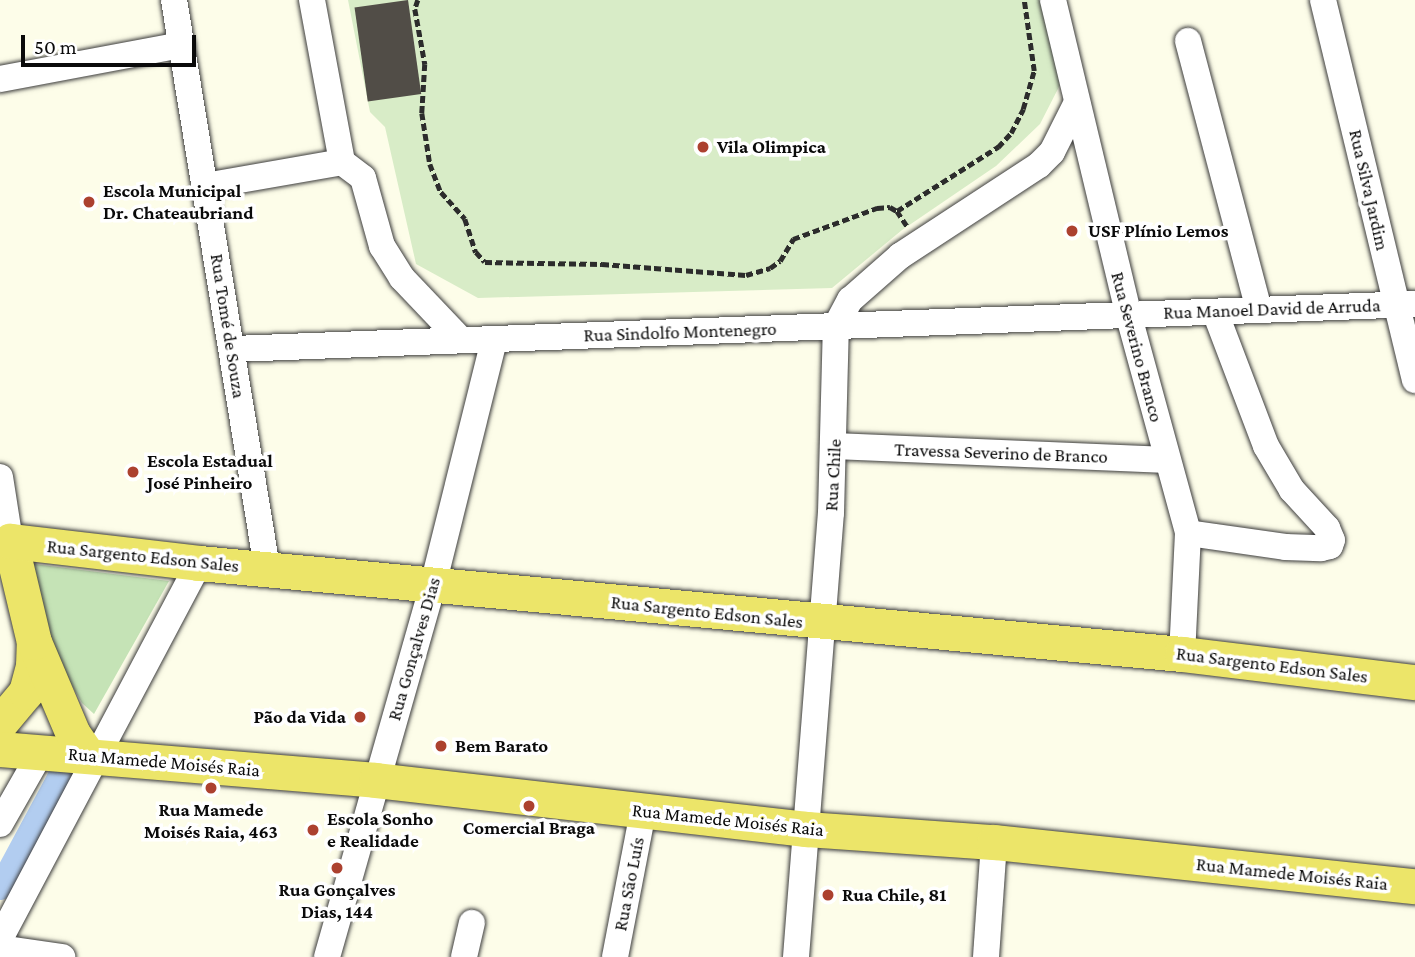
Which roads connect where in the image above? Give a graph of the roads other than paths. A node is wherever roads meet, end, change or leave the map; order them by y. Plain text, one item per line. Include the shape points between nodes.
1 (174, 0) edge
2 (312, 0) edge
3 (1053, 0) edge
4 (1322, 0) edge
5 (1188, 41) dead end
6 (182, 44) junction
7 (0, 79) edge
8 (1076, 104) junction
9 (342, 162) junction
10 (205, 186) junction
11 (1405, 304) edge
12 (1259, 309) junction
13 (1215, 312) junction
14 (1128, 313) junction
15 (836, 326) junction
16 (460, 339) junction
17 (494, 340) junction
18 (233, 349) junction
19 (1415, 380) edge
20 (835, 446) junction
21 (1167, 460) junction
22 (0, 477) edge
23 (1188, 533) junction
24 (5, 540) edge
25 (199, 563) junction
26 (267, 568) junction
27 (433, 585) junction
28 (823, 623) junction
29 (34, 642) junction
30 (1182, 654) junction
31 (1415, 682) edge
32 (0, 723) edge
33 (0, 749) edge
34 (41, 752) junction
35 (92, 755) junction
36 (376, 780) junction
37 (643, 811) junction
38 (0, 824) edge
39 (806, 829) junction
40 (994, 842) junction
41 (1415, 886) edge
42 (472, 923) dead end
43 (0, 939) edge
44 (0, 948) edge
45 (61, 957) edge
46 (327, 957) edge
47 (464, 957) edge
48 (615, 957) edge
49 (796, 957) edge
50 (986, 957) edge

1 - 6 street, Rua Tomé de Souza
2 - 9 street
3 - 8 street, Rua Severino Branco
4 - 11 street, Rua Silva Jardim
5 - 12 street
6 - 7 street
6 - 10 street, Rua Tomé de Souza
8 - 14 street, Rua Severino Branco
8 - 15 street via 1066,129 1039,165 920,242 850,300
9 - 10 street
9 - 16 street via 363,178 382,246 401,278
10 - 18 street, Rua Tomé de Souza
11 - 12 street, Rua Manoel David de Arruda
11 - 19 street, Rua Silva Jardim
12 - 13 street, Rua Manoel David de Arruda
13 - 14 street, Rua Manoel David de Arruda
13 - 23 street via 1266,446 1292,490 1327,528 1332,540 1321,548 1297,547
14 - 15 street, Rua Sindolfo Montenegro
14 - 21 street, Rua Severino Branco
15 - 17 street, Rua Sindolfo Montenegro
15 - 20 street, Rua Chile
16 - 17 street, Rua Sindolfo Montenegro
16 - 18 street, Rua Sindolfo Montenegro
17 - 27 street, Rua Gonçalves Dias
18 - 26 street, Rua Tomé de Souza
20 - 21 street, Travessa Severino de Branco
20 - 28 street, Rua Chile
21 - 23 street, Rua Severino Branco
22 - 24 street
23 - 30 street, Rua Severino Branco
24 - 25 main road, Rua Sargento Edson Sales
24 - 29 main road
25 - 26 main road, Rua Sargento Edson Sales
25 - 35 street
26 - 27 main road, Rua Sargento Edson Sales
27 - 28 main road, Rua Sargento Edson Sales
27 - 36 street, Rua Gonçalves Dias
28 - 30 main road, Rua Sargento Edson Sales
28 - 39 street, Rua Chile
29 - 32 main road via 26,692
29 - 35 main road via 73,734
30 - 31 main road, Rua Sargento Edson Sales
33 - 34 main road, Rua Mamede Moisés Raia
34 - 35 main road, Rua Mamede Moisés Raia
34 - 38 street
35 - 36 main road, Rua Mamede Moisés Raia
35 - 43 street
36 - 37 main road, Rua Mamede Moisés Raia
36 - 46 street, Rua Gonçalves Dias
37 - 39 main road, Rua Mamede Moisés Raia
37 - 48 street, Rua São Luís
39 - 40 main road, Rua Mamede Moisés Raia
39 - 49 street, Rua Chile
40 - 41 main road, Rua Mamede Moisés Raia
40 - 50 street
42 - 47 street
44 - 45 street

